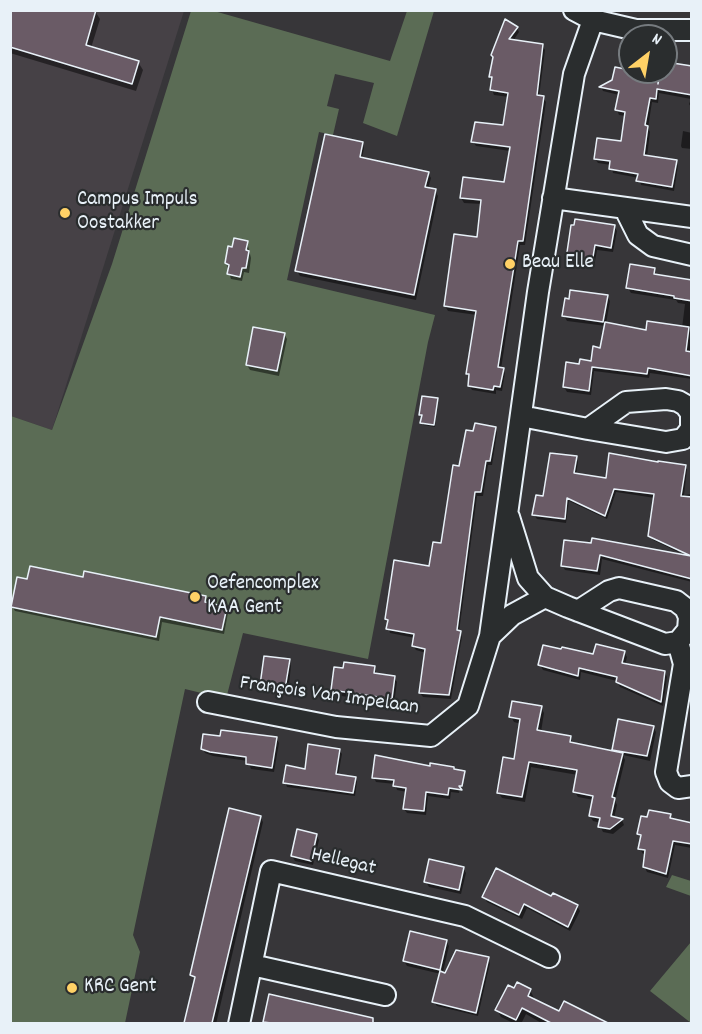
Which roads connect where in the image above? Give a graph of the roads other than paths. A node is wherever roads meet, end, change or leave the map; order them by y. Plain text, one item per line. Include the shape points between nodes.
1 (574, 10) edge
2 (593, 20) junction
3 (692, 30) edge
4 (553, 198) junction
5 (625, 209) junction
6 (692, 217) edge
7 (692, 255) edge
8 (521, 416) junction
9 (588, 429) dead end
10 (508, 511) junction
11 (545, 597) junction
12 (578, 611) junction
13 (490, 636) junction
14 (678, 642) junction
15 (679, 698) junction
16 (208, 702) dead end
17 (692, 715) edge
18 (692, 786) edge
19 (549, 957) dead end
20 (252, 965) junction
21 (385, 995) dead end
22 (239, 1023) edge

1 - 2 street
2 - 3 street via 636,30
2 - 4 street, François Van Impelaan via 574,74
4 - 5 street
4 - 8 street, François Van Impelaan
5 - 6 street
5 - 7 street via 638,235 653,246
8 - 9 street
8 - 10 street, François Van Impelaan
10 - 11 street, François Van Impelaan via 528,578
10 - 13 street, François Van Impelaan
11 - 12 street, François Van Impelaan
11 - 13 street, François Van Impelaan via 512,615
12 - 14 street, François Van Impelaan via 665,645
12 - 14 street via 619,588 676,601 689,617 688,630
13 - 16 street, François Van Impelaan via 468,706 431,736 336,727
14 - 15 street via 684,664
15 - 17 street
15 - 18 street via 666,772 678,788
19 - 20 street, Hellegat via 465,916 271,871
20 - 21 street
20 - 22 street, Hellegat

